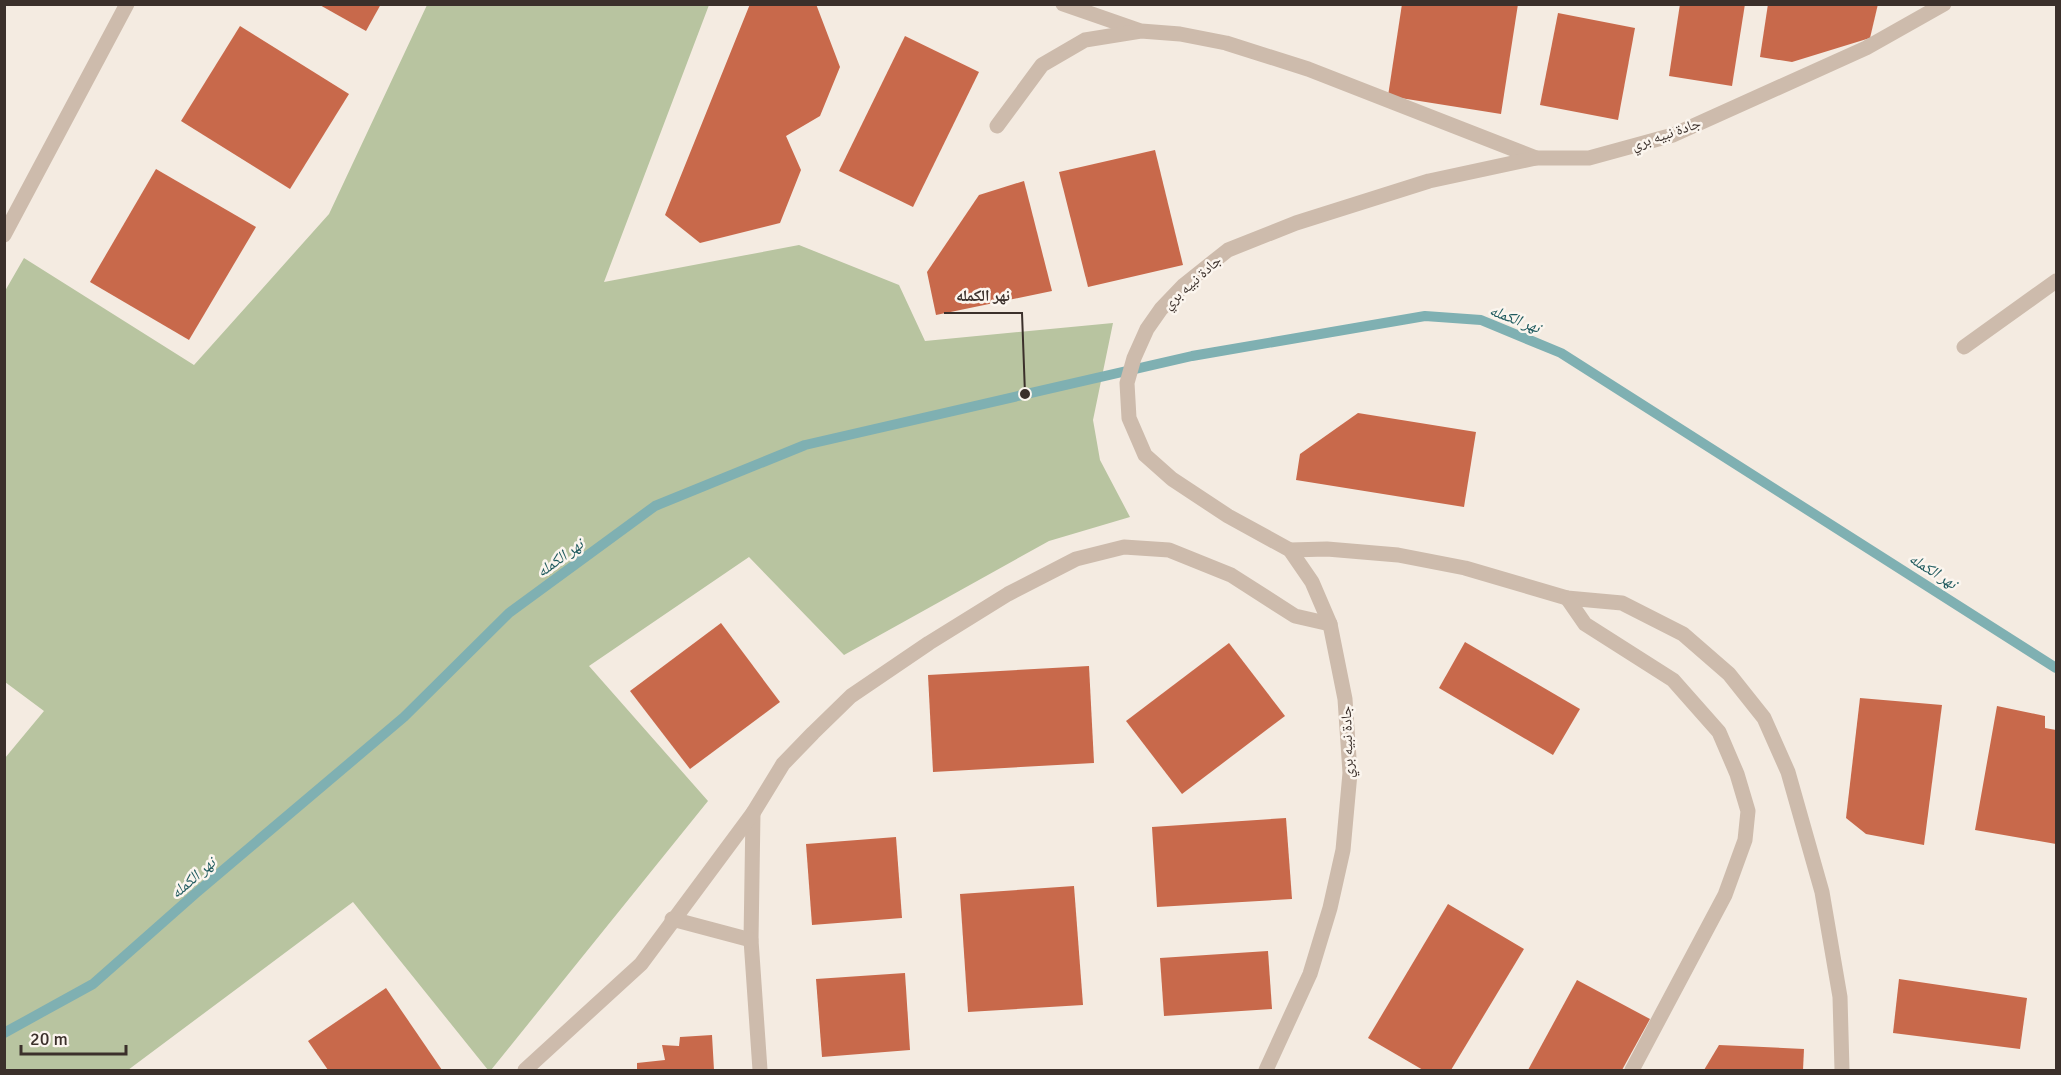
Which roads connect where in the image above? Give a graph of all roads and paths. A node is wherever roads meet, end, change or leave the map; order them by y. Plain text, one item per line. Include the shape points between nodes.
1 (127, 4) edge
2 (1063, 4) edge
3 (1944, 4) edge
4 (1141, 31) junction
5 (997, 126) dead end
6 (1536, 158) junction
7 (4, 235) edge
8 (2056, 281) edge
9 (1964, 347) dead end
10 (1290, 550) junction
11 (1567, 598) junction
12 (1330, 624) junction
13 (753, 813) junction
14 (672, 919) junction
15 (751, 940) junction
16 (525, 1071) edge
17 (760, 1071) edge
18 (1266, 1071) edge
19 (1632, 1071) edge
20 (1842, 1071) edge

1 - 7 street
2 - 4 street
3 - 6 street, جادة نبيه بري via 1866,48 1672,135 1589,158
4 - 5 street via 1085,40 1042,65
4 - 6 street via 1226,43 1308,69
6 - 10 street, جادة نبيه بري via 1430,181 1359,202 1228,250 1184,285 1147,329 1127,383 1129,418 1145,455 1172,479 1228,516
8 - 9 street
10 - 11 street via 1398,555 1465,567
10 - 12 street, جادة نبيه بري via 1312,582
11 - 19 street via 1585,624 1673,680 1719,732 1748,811 1745,840 1725,895
11 - 20 street via 1622,603 1683,634 1729,674 1764,718 1788,772 1822,892 1840,997
12 - 13 street via 1295,616 1231,575 1169,550 1125,547 1076,559 1008,594 851,696 783,764
12 - 18 street, جادة نبيه بري via 1346,699 1350,772 1343,850 1310,974
13 - 14 street
13 - 15 street
14 - 15 street
14 - 16 street via 641,964
15 - 17 street

